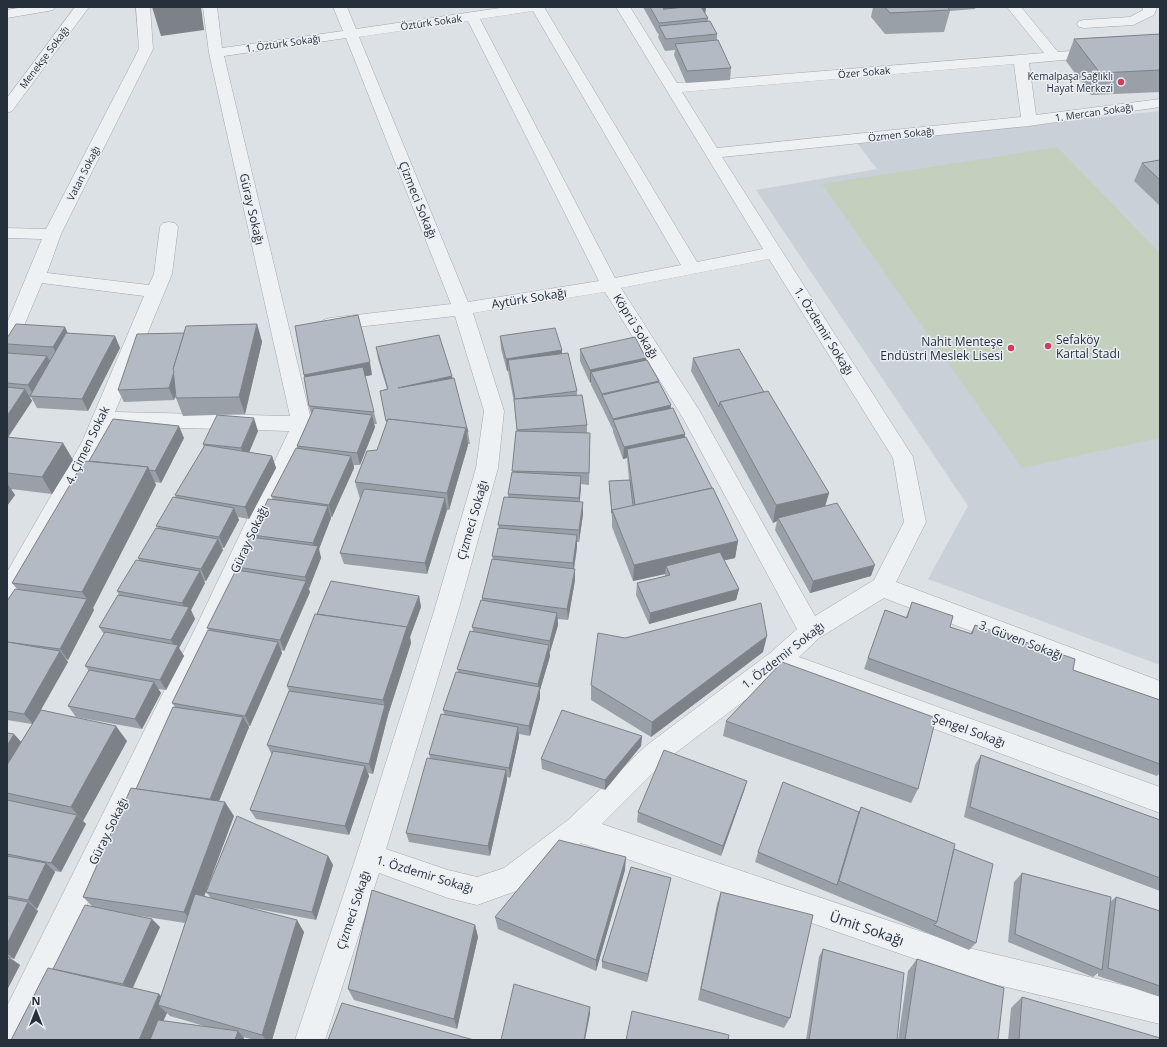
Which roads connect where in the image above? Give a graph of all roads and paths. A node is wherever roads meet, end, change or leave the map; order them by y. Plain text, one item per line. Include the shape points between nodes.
1 (48, 7) edge
2 (82, 7) edge
3 (143, 7) edge
4 (210, 7) edge
5 (340, 7) edge
6 (536, 7) edge
7 (623, 7) edge
8 (1014, 7) edge
9 (1150, 7) edge
10 (7, 14) edge
11 (472, 16) junction
12 (1084, 24) dead end
13 (351, 34) junction
14 (1114, 52) edge
15 (216, 53) junction
16 (1055, 57) junction
17 (1021, 60) junction
18 (674, 88) junction
19 (1160, 103) edge
20 (7, 108) edge
21 (1029, 120) junction
22 (712, 153) junction
23 (169, 227) dead end
24 (7, 234) edge
25 (52, 234) junction
26 (775, 252) junction
27 (692, 269) junction
28 (36, 277) junction
29 (610, 285) junction
30 (155, 292) junction
31 (462, 309) junction
32 (297, 328) junction
33 (9, 332) edge
34 (101, 419) junction
35 (302, 424) junction
36 (882, 587) junction
37 (7, 593) edge
38 (811, 631) junction
39 (779, 660) junction
40 (1160, 692) edge
41 (1160, 800) edge
42 (578, 829) junction
43 (370, 857) junction
44 (1160, 1009) edge
45 (7, 1038) edge
46 (310, 1040) edge

1 - 10 street
2 - 20 street, Menekşe Sokağı
3 - 25 street, Vatan Sokağı via 146,49
4 - 15 street, Güray Sokağı
5 - 13 street, Çizmeci Sokağı
6 - 11 street, Öztürk Sokak
6 - 27 street
7 - 18 street, 1. Özdemir Sokağı
8 - 16 street
9 - 12 street via 1149,12 1133,21
11 - 13 street, Öztürk Sokak
11 - 29 street, Köprü Sokağı
13 - 15 street, 1. Öztürk Sokağı
13 - 31 street, Çizmeci Sokağı
14 - 16 street, Özer Sokak
15 - 32 street, Güray Sokağı
16 - 17 street, Özer Sokak
17 - 18 street, Özer Sokak
17 - 21 street
18 - 22 street, 1. Özdemir Sokağı
19 - 21 street, 1. Mercan Sokağı
21 - 22 street, Özmen Sokağı
22 - 26 street, 1. Özdemir Sokağı
23 - 30 street, 4. Çimen Sokak via 163,274
24 - 25 street
25 - 28 street, Vatan Sokağı
26 - 27 street, Aytürk Sokağı
26 - 36 street, 1. Özdemir Sokağı via 903,457 915,522
27 - 29 street, Aytürk Sokağı
28 - 30 street
28 - 33 street, Vatan Sokağı
29 - 31 street, Aytürk Sokağı
29 - 38 street, Köprü Sokağı via 692,415
30 - 34 street, 4. Çimen Sokak
31 - 32 street, Aytürk Sokağı
31 - 43 street, Çizmeci Sokağı via 494,411 487,468 447,608
32 - 35 street, Güray Sokağı
34 - 35 street
34 - 37 street, 4. Çimen Sokak via 92,442
35 - 45 street, Güray Sokağı via 207,629
36 - 38 street, 1. Özdemir Sokağı
36 - 40 street, 3. Güven Sokağı
38 - 39 street, 1. Özdemir Sokağı
39 - 41 street, Şengel Sokağı
39 - 42 street, 1. Özdemir Sokağı via 656,753
42 - 43 street, 1. Özdemir Sokağı via 512,879 477,891 448,884
42 - 44 street, Ümit Sokağı via 973,964
43 - 46 street, Çizmeci Sokağı

